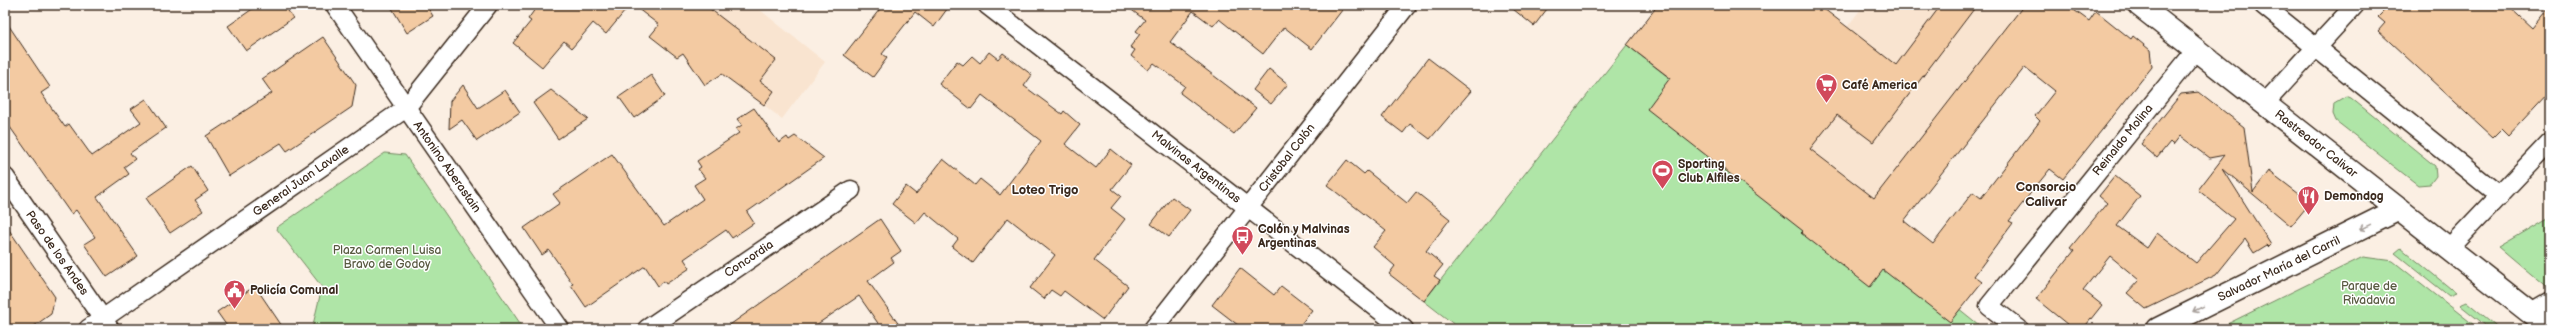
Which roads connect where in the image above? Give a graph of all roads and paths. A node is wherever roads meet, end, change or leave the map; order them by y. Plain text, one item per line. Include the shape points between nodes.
1 (335, 5) edge
2 (488, 5) edge
3 (988, 5) edge
4 (1407, 5) edge
5 (2139, 5) edge
6 (2263, 5) edge
7 (2355, 5) edge
8 (2316, 47) junction
9 (2196, 50) junction
10 (2265, 103) junction
11 (406, 108) junction
12 (2550, 142) edge
13 (5, 177) edge
14 (851, 190) dead end
15 (2500, 196) junction
16 (1248, 208) junction
17 (2399, 209) junction
18 (2449, 248) junction
19 (2550, 302) edge
20 (2531, 313) junction
21 (106, 324) edge
22 (2550, 328) edge
23 (88, 329) edge
24 (560, 329) edge
25 (647, 329) edge
26 (1153, 329) edge
27 (1404, 329) edge
28 (2019, 329) edge
29 (2158, 329) edge

1 - 11 street, Antonino Aberastain
2 - 11 street, General Juan Lavalle
3 - 16 street, Malvinas Argentinas
4 - 16 street, Cristobal Colón
5 - 9 main road, Rastreador Calivar
6 - 8 street
7 - 8 street
8 - 10 street
8 - 15 street
9 - 10 main road, Rastreador Calivar
9 - 28 street, Reinaldo Molina via 1989,306
10 - 17 main road, Rastreador Calivar
11 - 21 street, General Juan Lavalle
11 - 24 street, Antonino Aberastain
12 - 15 street
13 - 21 street, Paso de los Andes
14 - 25 street, Concordia
15 - 18 street
16 - 26 street, Cristobal Colón
16 - 27 street, Malvinas Argentinas
17 - 18 main road, Rastreador Calivar
17 -> 29 main road, Salvador María del Carril
18 - 20 main road, Rastreador Calivar
19 - 20 street
20 - 22 main road, Rastreador Calivar
21 - 23 street, General Juan Lavalle

